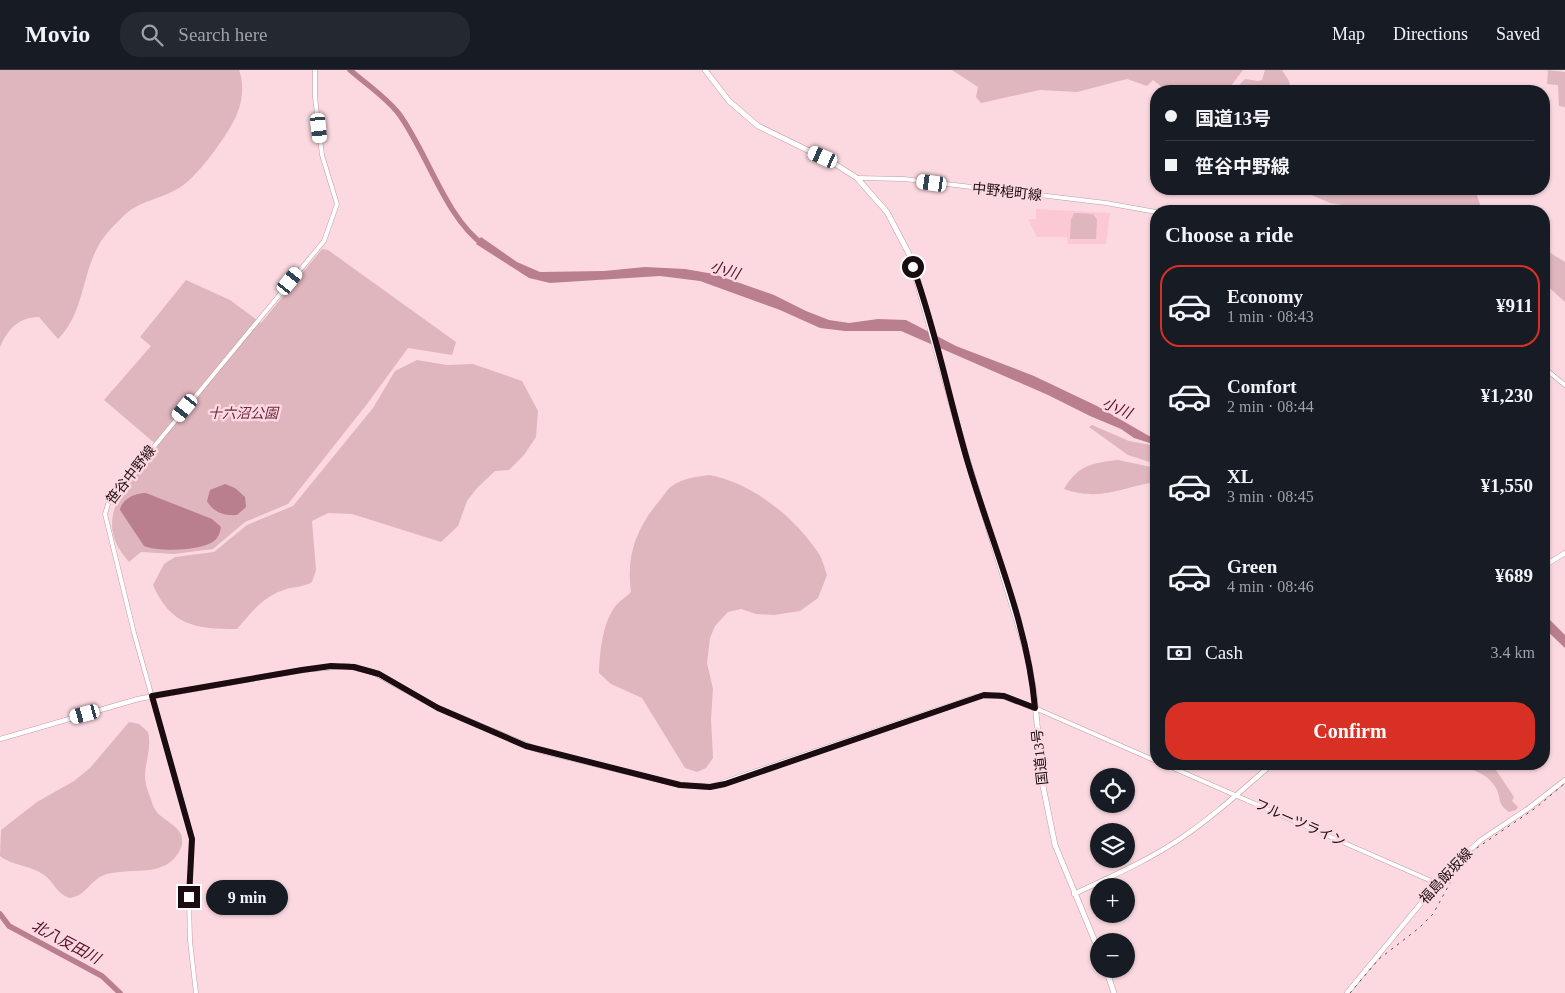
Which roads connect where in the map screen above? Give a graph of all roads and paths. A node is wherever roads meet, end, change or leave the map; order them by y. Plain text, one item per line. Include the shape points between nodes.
1 (315, 70) edge
2 (705, 70) edge
3 (857, 178) junction
4 (1150, 211) edge
5 (1550, 373) edge
6 (1565, 385) edge
7 (1565, 553) edge
8 (1550, 562) edge
9 (152, 696) junction
10 (1035, 708) junction
11 (0, 739) edge
12 (1150, 758) edge
13 (1178, 770) edge
14 (1265, 770) edge
15 (1565, 780) edge
16 (1236, 795) junction
17 (1436, 883) junction
18 (1074, 894) junction
19 (1091, 933) edge
20 (1109, 978) edge
21 (196, 993) edge
22 (1114, 993) edge
23 (1347, 993) edge

1 - 9 street, 笹谷中野線 via 322,155 337,204 324,241 106,506 105,520
2 - 3 highway, 国道13号 via 729,101 758,126 827,159
3 - 4 street, 中野梍町線 via 904,179
3 - 10 highway, 国道13号 via 883,206 900,234 915,271 968,463 1022,634
5 - 6 street
7 - 8 main road
9 - 10 main road via 302,670 354,667 379,674 438,708 541,751 680,785 701,787 725,784 984,695 1004,696
9 - 11 main road
9 - 21 street, 笹谷中野線 via 192,839 190,941
10 - 12 street
10 - 18 highway, 国道13号 via 1043,786 1055,845
13 - 16 street, フルーツライン
14 - 16 main road
15 - 17 main road, 福島飯坂線 via 1481,840
16 - 17 street, フルーツライン
16 - 18 main road via 1178,840
17 - 23 main road, 福島飯坂線
18 - 19 highway, 国道13号
20 - 22 highway

